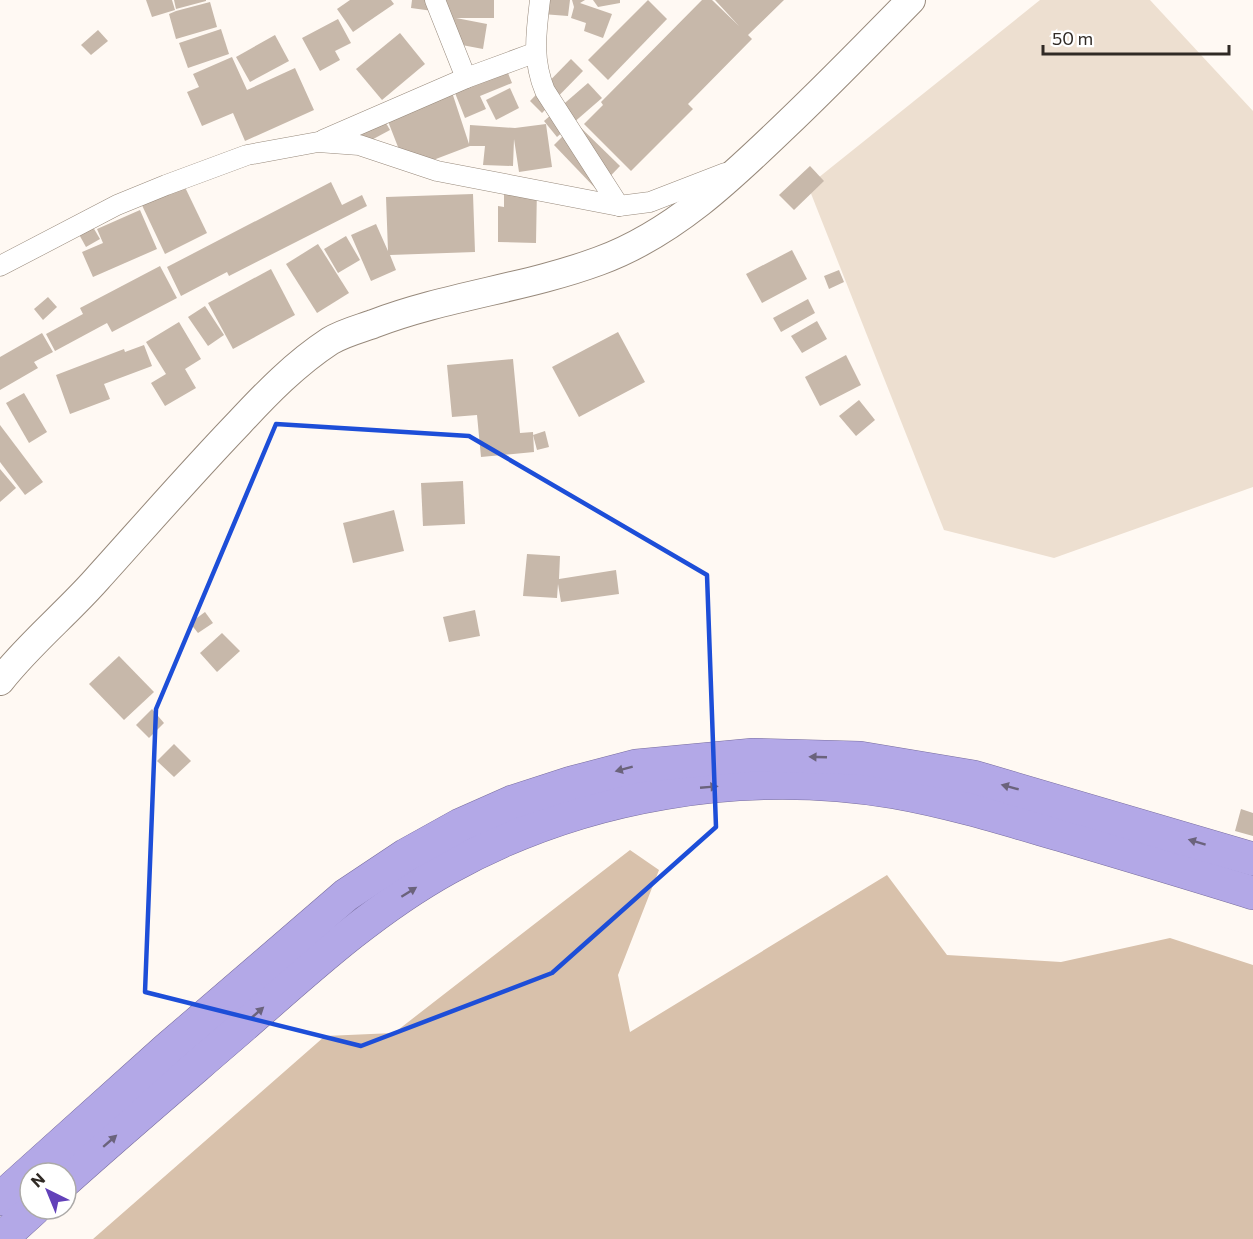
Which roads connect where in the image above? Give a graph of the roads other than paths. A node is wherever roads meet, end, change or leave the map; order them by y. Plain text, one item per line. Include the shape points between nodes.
1 (435, 0) edge
2 (540, 0) edge
3 (911, 0) edge
4 (534, 53) junction
5 (466, 78) junction
6 (318, 142) junction
7 (744, 165) junction
8 (619, 206) junction
9 (0, 266) edge
10 (8, 671) edge
11 (1253, 859) edge
12 (1253, 893) edge
13 (78, 1170) edge
14 (0, 1199) edge
15 (21, 1221) edge
16 (2, 1239) edge

1 - 5 street
2 - 4 street
3 - 7 main road
4 - 5 street
4 - 8 street via 544,91
5 - 6 street
6 - 8 street via 359,145 437,171
6 - 9 street via 247,155 166,185 117,205
7 - 8 street via 650,202
7 - 10 main road via 687,213 618,254 546,278 416,310 333,339 296,366 204,457 94,582
11 -> 14 highway via 974,777 860,758 753,755 636,766 512,802 460,825 346,895
13 -> 12 highway via 323,956 389,905 448,868 515,836 622,802 675,790 729,785 817,785 891,792 963,806
15 - 16 highway

